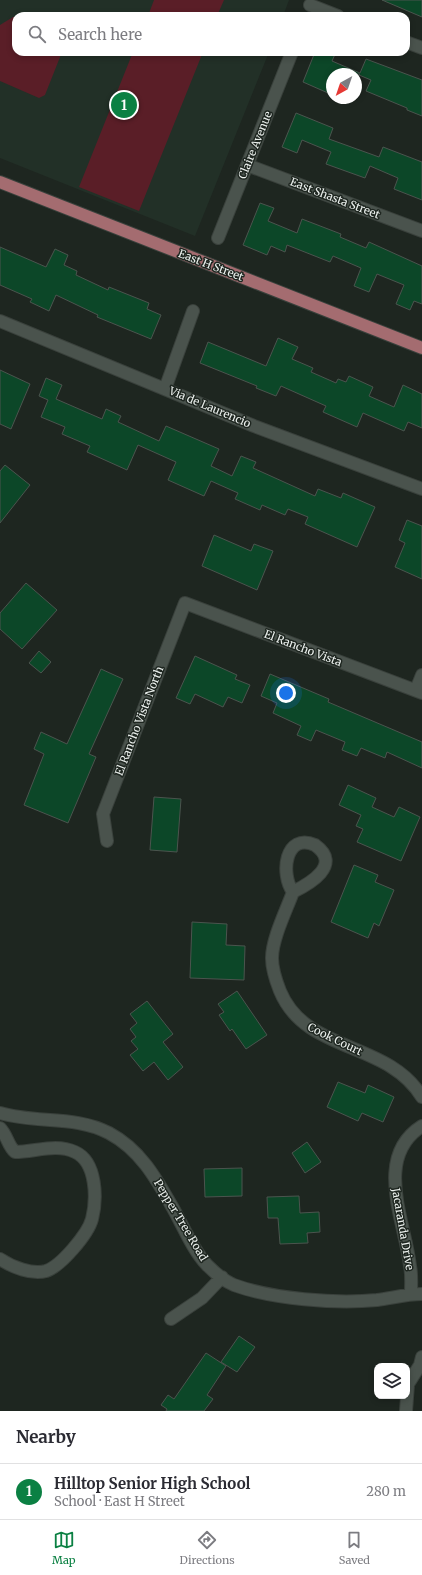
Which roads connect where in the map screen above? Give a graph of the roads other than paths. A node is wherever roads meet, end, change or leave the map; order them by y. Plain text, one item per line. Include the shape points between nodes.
1 (309, 7) edge
2 (325, 12) edge
3 (410, 44) edge
4 (422, 48) edge
5 (290, 56) edge
6 (247, 165) junction
7 (0, 182) edge
8 (422, 231) edge
9 (218, 238) dead end
10 (193, 311) dead end
11 (0, 321) edge
12 (422, 348) edge
13 (165, 389) junction
14 (422, 489) edge
15 (185, 602) joint
16 (422, 675) edge
17 (419, 692) edge
18 (107, 841) dead end
19 (293, 892) dead end
20 (422, 1097) edge
21 (1, 1116) edge
22 (422, 1126) edge
23 (0, 1128) edge
24 (0, 1259) edge
25 (222, 1277) junction
26 (416, 1294) edge
27 (171, 1319) dead end
28 (422, 1357) edge
29 (406, 1411) edge

1 - 2 street
3 - 4 street
5 - 6 street, Claire Avenue
6 - 8 street, East Shasta Street
6 - 9 street, Claire Avenue
7 - 12 main road, East H Street
10 - 13 street
11 - 13 street, Via de Laurencio
13 - 14 street, Via de Laurencio via 254,426
15 - 17 street, El Rancho Vista
15 - 18 street, El Rancho Vista North via 103,814
16 - 17 street
19 - 20 street, Cook Court via 274,945 272,958 282,997 299,1020 310,1028 383,1061 413,1083
21 - 25 street, Pepper Tree Road via 65,1120 85,1124 109,1133 124,1143 152,1171 195,1246 207,1264
22 - 26 street, Jacaranda Drive via 412,1132 402,1147 394,1179
23 - 24 street via 15,1152 58,1148 82,1156 91,1171 94,1192 92,1219 87,1229 56,1266 38,1272 21,1269
25 - 26 street, Pepper Tree Road via 232,1284 277,1295 340,1302 379,1300
25 - 27 street via 202,1298
28 - 29 street via 408,1384

